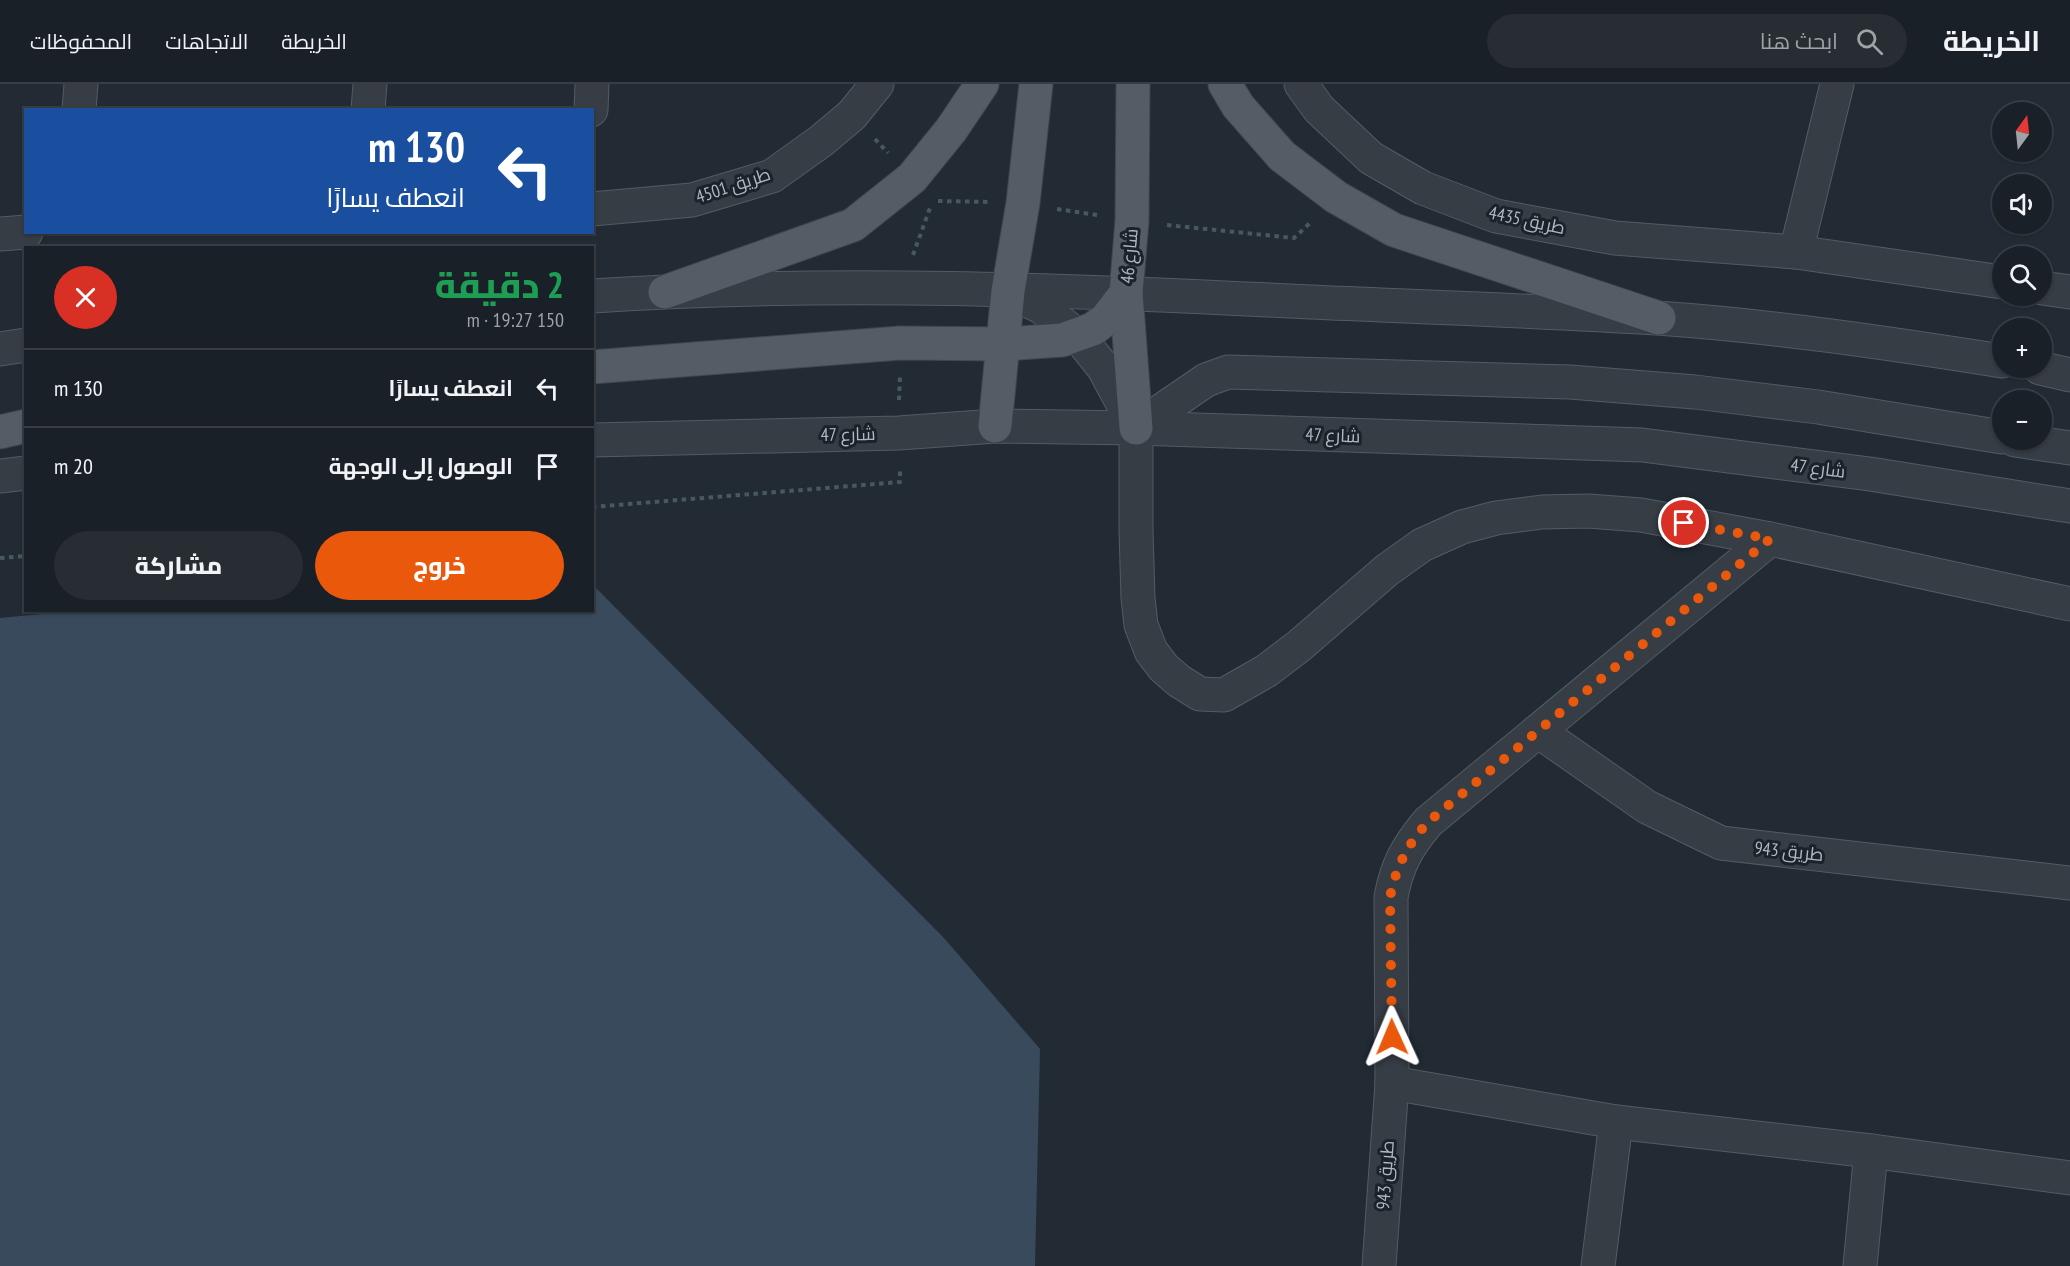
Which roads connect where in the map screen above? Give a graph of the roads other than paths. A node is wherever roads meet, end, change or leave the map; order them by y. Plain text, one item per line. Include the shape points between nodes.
1 (81, 84) edge
2 (370, 84) edge
3 (592, 84) edge
4 (877, 84) edge
5 (982, 84) edge
6 (1036, 84) edge
7 (1132, 84) edge
8 (1225, 84) edge
9 (1301, 84) edge
10 (1837, 84) edge
11 (79, 108) edge
12 (368, 108) edge
13 (591, 108) edge
14 (594, 209) edge
15 (24, 232) edge
16 (0, 234) edge
17 (1796, 252) junction
18 (1992, 281) edge
19 (2052, 289) edge
20 (1008, 291) junction
21 (665, 292) junction
22 (2070, 292) edge
23 (1126, 293) junction
24 (594, 297) edge
25 (1659, 318) junction
26 (1078, 336) junction
27 (1004, 344) junction
28 (24, 345) edge
29 (0, 349) edge
30 (1992, 359) edge
31 (594, 367) edge
32 (2052, 371) edge
33 (2070, 375) edge
34 (24, 426) edge
35 (995, 426) junction
36 (1136, 428) junction
37 (0, 432) edge
38 (1992, 435) edge
39 (594, 440) edge
40 (2052, 445) edge
41 (2070, 448) edge
42 (24, 473) edge
43 (0, 476) edge
44 (2070, 506) edge
45 (1770, 539) junction
46 (2070, 604) edge
47 (1538, 731) junction
48 (2070, 883) edge
49 (1392, 1083) junction
50 (1616, 1122) junction
51 (1871, 1151) junction
52 (2070, 1178) edge
53 (1379, 1266) edge
54 (1598, 1266) edge
55 (1860, 1266) edge

1 - 11 street
2 - 12 street
3 - 13 street
4 - 14 street, طريق 4501 via 852,115 771,176 692,200
5 - 21 main road via 912,178 853,225
6 - 20 main road via 1023,203
7 - 23 main road, شارع 46 via 1132,221
8 - 25 main road via 1238,106 1282,156 1336,197 1394,230
9 - 17 street, طريق 4435 via 1319,109 1371,158 1423,188 1496,216 1615,238
10 - 17 street
15 - 16 street
17 - 18 street, طريق 4435
19 - 22 street
20 - 21 street
20 - 23 street
20 - 26 street via 1041,307
20 - 27 main road
21 - 24 street
23 - 25 street
23 - 26 main road via 1106,319
23 - 36 main road, شارع 46
25 - 30 street via 1855,337
26 - 27 main road
26 - 36 street via 1103,367
27 - 31 main road via 900,343
27 - 35 main road
28 - 29 street
32 - 33 street
34 - 37 main road
35 - 36 street, شارع 47
35 - 39 street, شارع 47 via 899,433
36 - 38 street via 1206,380 1228,372 1570,382 1695,392
36 - 44 street, شارع 47 via 1642,445 1870,474
36 - 45 street via 1141,625 1151,651 1164,668 1200,694 1224,694 1266,671 1387,570 1422,545 1462,527 1542,512 1588,511 1641,515
40 - 41 street
42 - 43 street
45 - 46 street
45 - 47 street, طريق 943
47 - 48 street, طريق 943 via 1647,807 1721,843
47 - 49 street, طريق 943 via 1428,822 1402,856 1390,897
49 - 50 street
49 - 53 street, طريق 943
50 - 51 street
50 - 54 street
51 - 52 street
51 - 55 street

